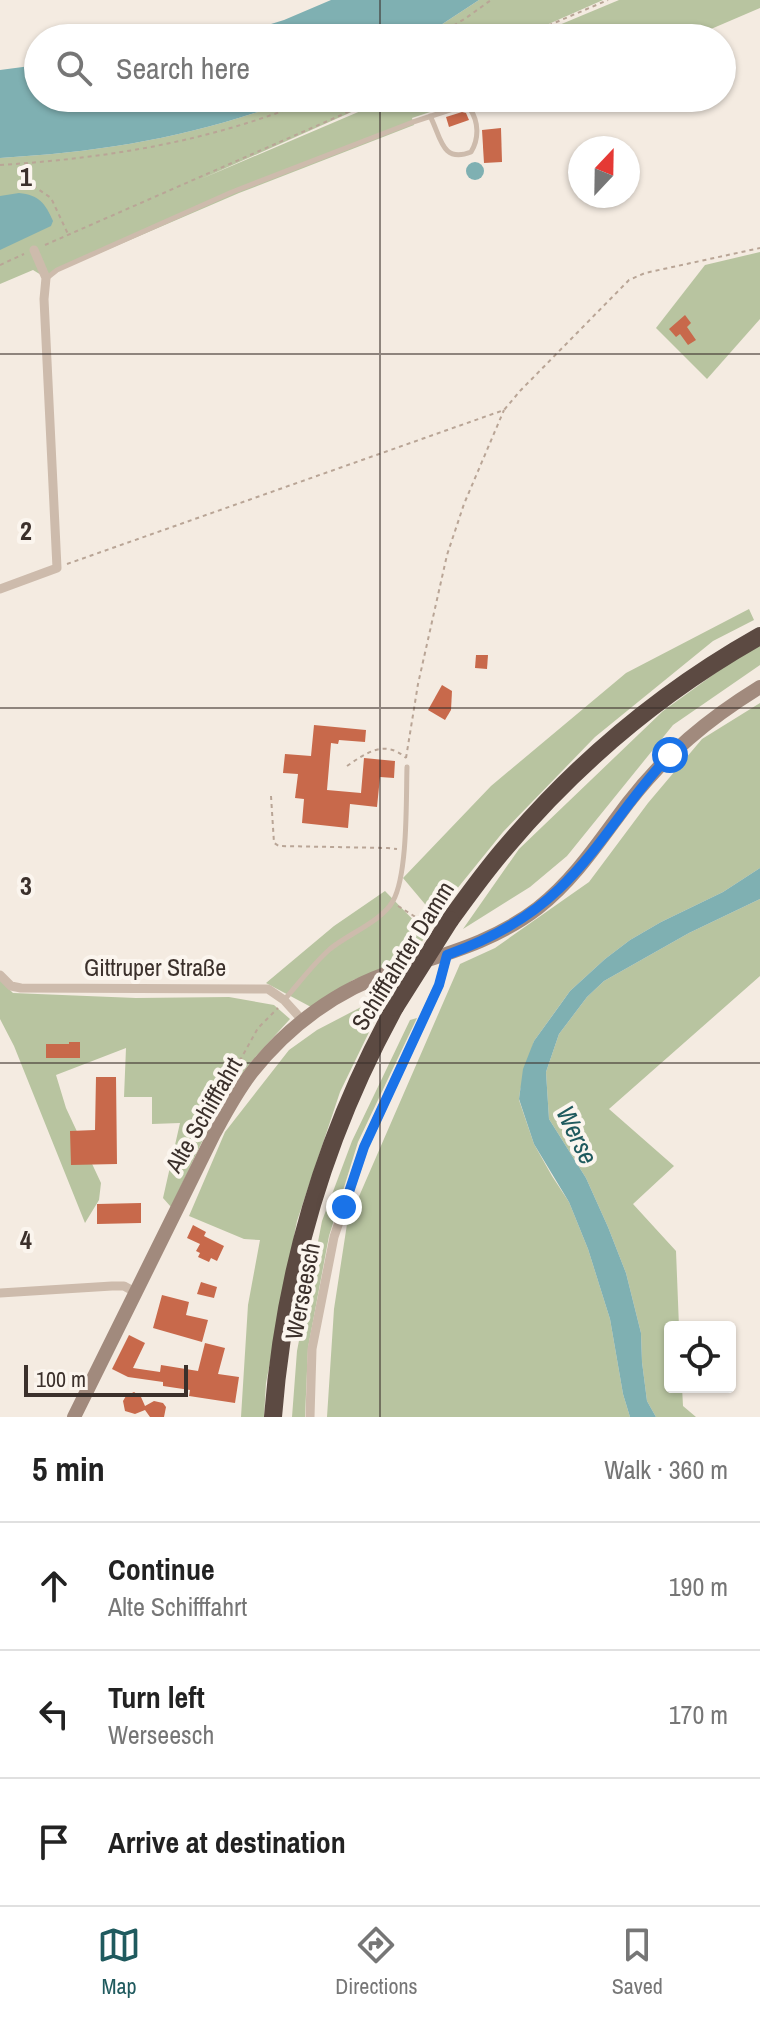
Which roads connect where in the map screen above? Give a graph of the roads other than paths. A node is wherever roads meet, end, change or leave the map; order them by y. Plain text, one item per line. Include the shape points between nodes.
1 (443, 112) edge
2 (472, 112) edge
3 (430, 116) junction
4 (34, 250) road end
5 (46, 278) junction
6 (0, 589) edge
7 (758, 637) edge
8 (754, 691) edge
9 (407, 767) road end
10 (447, 955) junction
11 (0, 975) edge
12 (284, 1000) junction
13 (303, 1021) junction
14 (135, 1292) junction
15 (0, 1293) edge
16 (74, 1417) edge
17 (273, 1417) edge
18 (310, 1417) edge

1 - 3 lane
2 - 3 lane via 477,143 461,156 449,153 441,143
3 - 5 lane via 232,192
4 - 5 street
5 - 6 street via 57,568
7 - 17 highway, Schifffahrter Damm, bridge via 683,685 612,740 534,815 450,920 395,1007 343,1114 305,1224 282,1332
8 - 10 street, Alte Schifffahrt via 706,723 665,760 580,867 538,908 497,934
9 - 12 lane via 400,882 393,902 330,949
10 - 13 street, Alte Schifffahrt via 371,980
10 - 18 street, Werseesch via 439,985 364,1147 334,1237 312,1349
11 - 12 street, Gittruper Straße via 21,988 256,988
12 - 13 street, Gittruper Straße
13 - 14 street, Alte Schifffahrt via 265,1057 235,1097
14 - 15 street via 112,1286
14 - 16 street, Alte Schifffahrt

